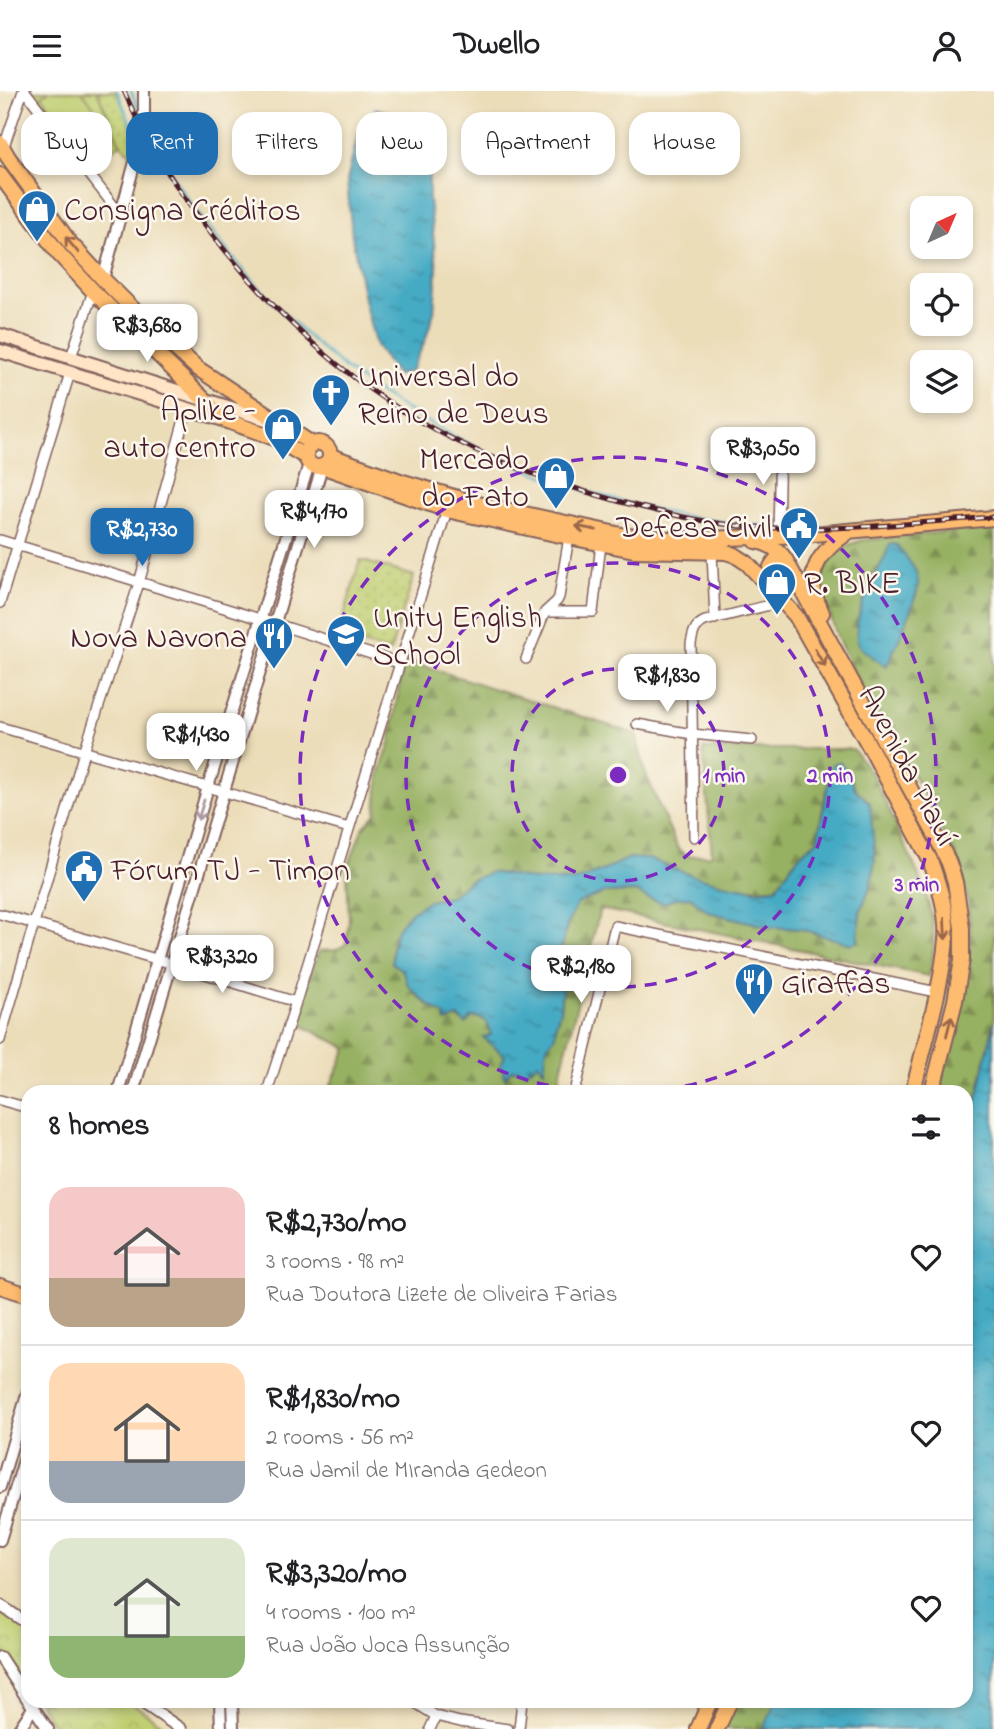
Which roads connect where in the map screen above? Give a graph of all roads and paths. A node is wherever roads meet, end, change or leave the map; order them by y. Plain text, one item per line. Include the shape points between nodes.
1 (24, 91) edge
2 (144, 91) edge
3 (2, 146) edge
4 (0, 175) edge
5 (120, 214) junction
6 (103, 279) junction
7 (93, 291) junction
8 (140, 326) junction
9 (0, 335) edge
10 (29, 345) junction
11 (0, 351) edge
12 (71, 357) junction
13 (25, 359) junction
14 (70, 373) junction
15 (203, 398) junction
16 (187, 409) junction
17 (225, 420) junction
18 (283, 425) junction
19 (780, 437) dead end
20 (317, 459) junction
21 (447, 510) junction
22 (994, 518) edge
23 (848, 532) junction
24 (778, 536) junction
25 (569, 537) junction
26 (737, 537) junction
27 (0, 540) edge
28 (753, 540) junction
29 (601, 544) junction
30 (17, 545) junction
31 (712, 552) junction
32 (735, 555) junction
33 (791, 572) junction
34 (139, 583) junction
35 (782, 602) junction
36 (0, 603) edge
37 (545, 612) junction
38 (796, 616) junction
39 (260, 618) junction
40 (715, 619) junction
41 (275, 623) junction
42 (836, 653) junction
43 (526, 659) dead end
44 (399, 663) junction
45 (637, 724) dead end
46 (0, 727) edge
47 (692, 734) junction
48 (752, 740) dead end
49 (84, 752) junction
50 (208, 787) junction
51 (225, 792) junction
52 (349, 828) junction
53 (694, 837) dead end
54 (0, 914) edge
55 (34, 924) junction
56 (156, 960) junction
57 (173, 964) junction
58 (937, 992) junction
59 (296, 1002) junction
60 (0, 1040) edge
61 (134, 1041) junction
62 (148, 1045) junction
63 (120, 1085) edge
64 (136, 1085) edge
65 (269, 1085) edge
66 (577, 1085) edge
67 (915, 1085) edge
68 (934, 1085) edge
69 (0, 1100) edge
70 (21, 1106) edge
71 (2, 1290) edge
72 (21, 1294) edge
73 (21, 1416) edge
74 (21, 1471) edge
75 (0, 1487) edge
76 (15, 1492) junction
77 (0, 1540) edge
78 (0, 1605) edge
79 (21, 1618) edge
80 (0, 1657) edge
81 (21, 1689) edge
82 (28, 1708) edge
83 (33, 1708) edge
84 (150, 1708) edge
85 (220, 1708) edge
86 (232, 1708) edge
87 (423, 1708) edge
88 (522, 1708) edge
89 (707, 1708) edge
90 (727, 1708) edge
91 (436, 1716) junction
92 (19, 1729) edge
93 (48, 1729) edge
94 (181, 1729) edge
95 (220, 1729) edge
96 (233, 1729) edge
97 (430, 1729) edge
98 (508, 1729) edge
99 (520, 1729) edge
100 (698, 1729) edge
101 (718, 1729) edge

1 - 3 street
1 - 5 street
2 - 5 street via 142,131
6 -> 3 main road via 70,243
4 - 7 main road
5 - 6 street
6 - 8 main road
7 - 8 main road
7 - 12 street
8 - 15 main road
8 - 18 main road
9 - 10 main road
10 - 12 main road
10 - 13 main road
11 - 13 main road
12 - 15 main road
13 - 14 main road
14 - 16 main road
14 - 30 street
15 - 17 main road
15 - 18 main road
16 - 17 main road
16 - 34 street
17 - 20 main road
18 - 20 main road
19 - 24 street
20 - 21 main road
26 -> 20 main road via 626,536 465,500
20 - 39 street
20 - 41 street
21 - 25 main road
21 - 44 street
22 - 23 main road
23 - 24 main road
23 - 42 main road, Avenida Piauí via 822,555 814,575 814,592
24 - 26 main road
25 - 29 main road
25 - 37 street via 559,597
26 - 28 main road, Avenida Piauí
27 - 30 street
28 - 32 main road via 759,550 756,558
28 - 33 main road, Avenida Piauí via 780,553
29 - 31 main road via 634,550
29 - 37 street via 593,612
30 - 34 street
30 - 36 street
31 - 32 main road
31 - 40 street
32 - 35 main road, Avenida Piauí
33 - 38 main road via 779,560 771,567
33 - 42 main road, Avenida Piauí
34 - 39 street
34 - 49 street
35 - 38 main road, Avenida Piauí
35 - 40 street
37 - 43 street
38 -> 58 main road, Avenida Piauí via 930,860 943,901 946,937
39 - 41 street
39 - 50 street
40 - 47 street via 699,624 691,644
41 - 44 street
41 - 51 street
68 -> 42 main road, Avenida Piauí via 962,960 955,882 937,838
44 - 52 street
45 - 47 street
46 - 49 street
47 - 48 street
47 - 53 street
49 - 50 street
49 - 55 street
50 - 51 street
50 -> 56 street
51 - 52 street
51 - 57 street
52 - 59 street
54 - 55 street
55 - 56 street
55 - 60 street
56 - 57 street
56 - 61 street
57 - 59 street
57 - 62 street
58 - 66 street via 615,926
58 - 67 main road, Avenida Piauí
59 - 65 street
61 - 62 street
61 - 63 street
62 - 64 street
69 - 70 street
71 - 72 main road
73 - 75 street
74 - 76 street
75 - 76 street
76 - 77 street
78 - 79 street
80 - 81 street
82 - 92 street
83 - 93 street
84 - 94 street
85 - 95 street
86 - 96 street
87 - 91 street
88 - 99 street
89 - 100 main road
90 - 101 main road
91 - 97 street
91 - 98 street

